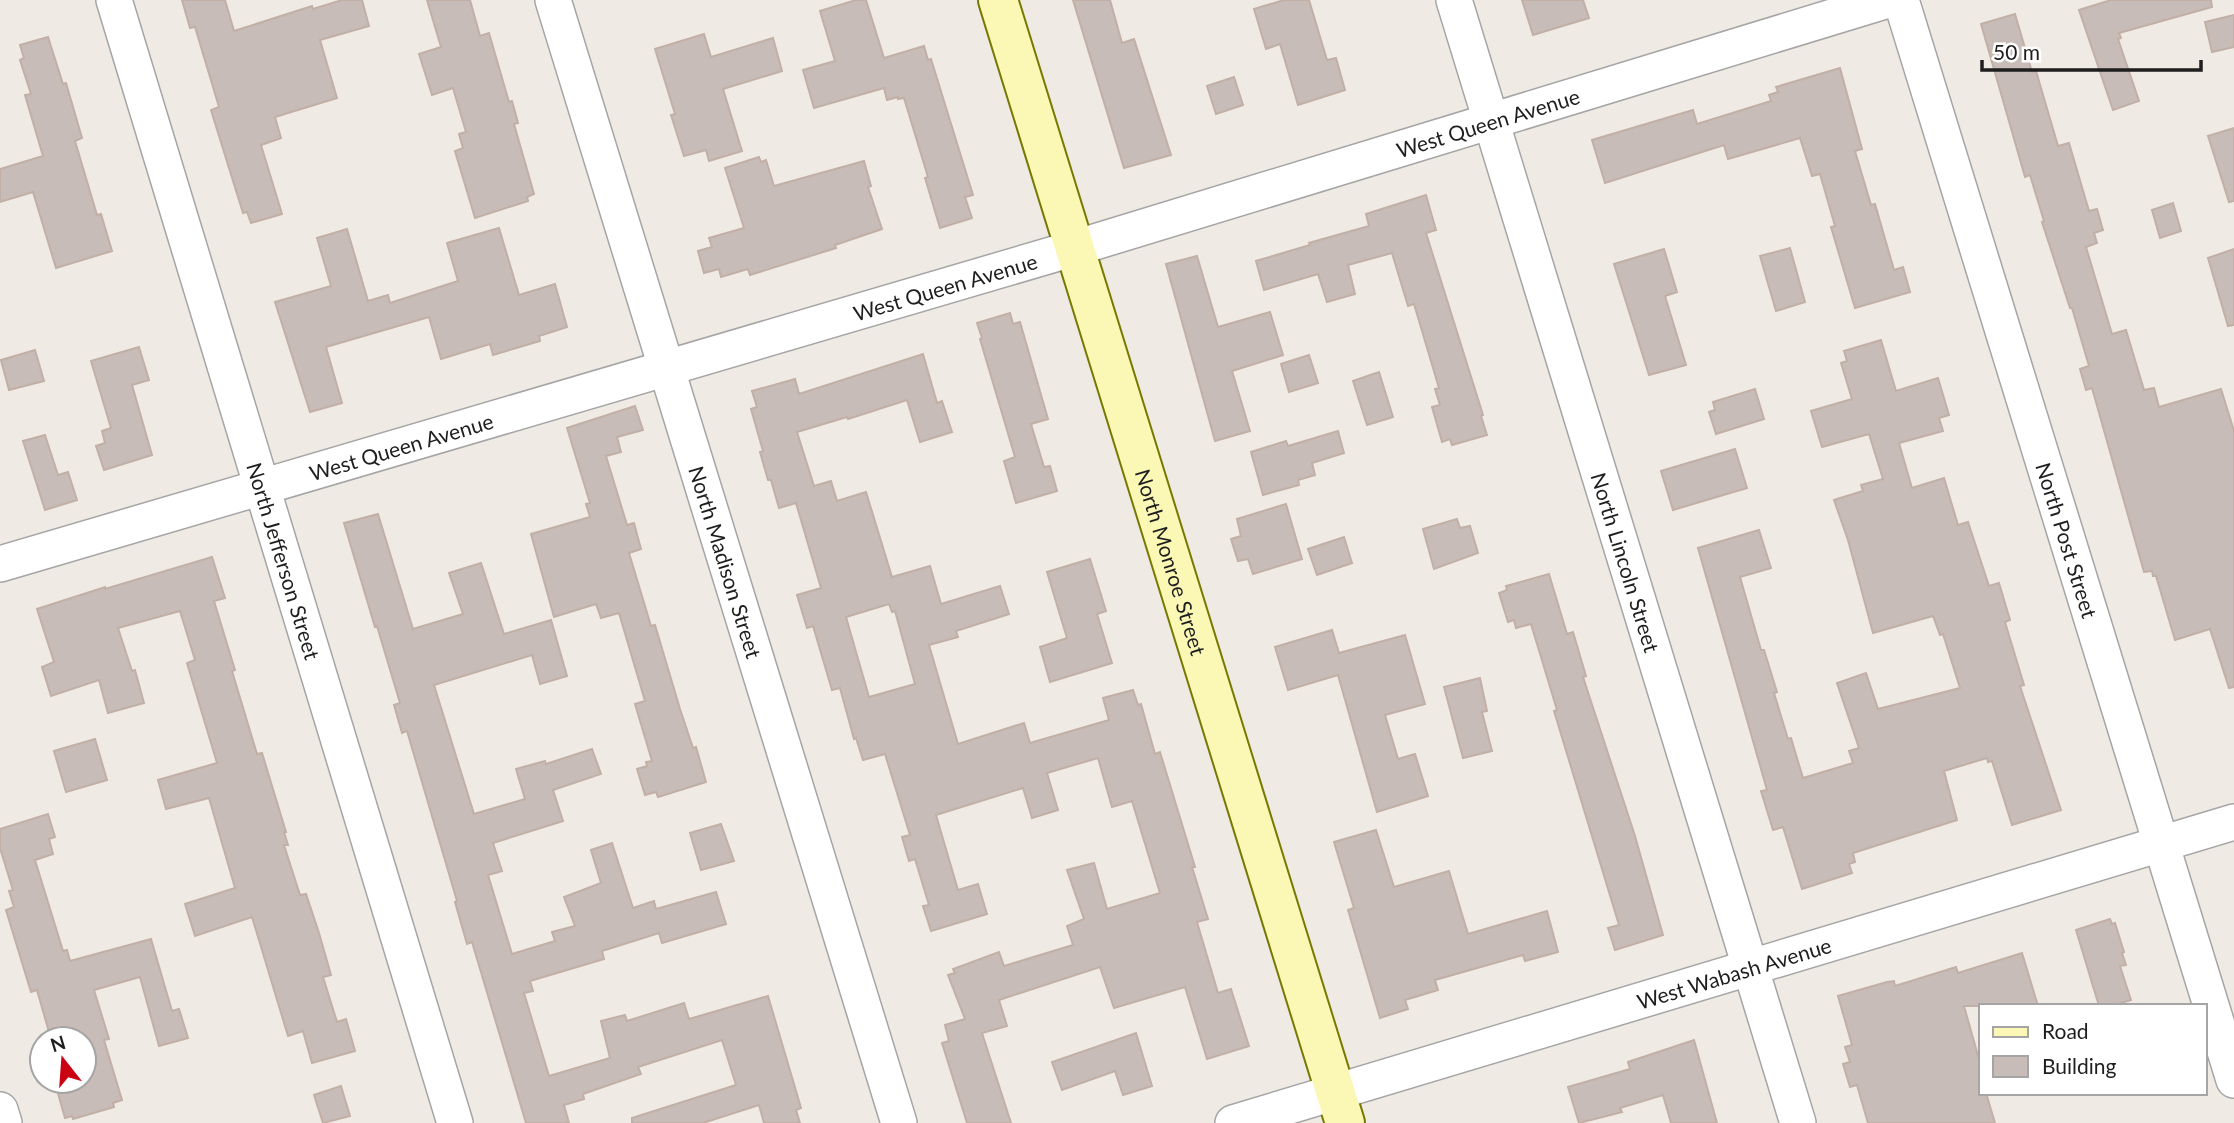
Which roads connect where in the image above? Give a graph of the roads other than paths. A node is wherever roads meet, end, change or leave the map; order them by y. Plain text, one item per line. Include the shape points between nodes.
1 (114, 0) edge
2 (553, 0) edge
3 (998, 0) edge
4 (1454, 0) edge
5 (1888, 0) edge
6 (1901, 0) edge
7 (1491, 120) junction
8 (1075, 248) junction
9 (667, 367) junction
10 (264, 488) junction
11 (0, 564) edge
12 (2234, 822) edge
13 (2162, 844) junction
14 (1751, 968) junction
15 (2234, 1080) edge
16 (1340, 1108) edge
17 (0, 1110) edge
18 (4, 1123) edge
19 (455, 1123) edge
20 (900, 1123) edge
21 (1233, 1123) edge
22 (1798, 1123) edge

1 - 10 street, North Jefferson Street
2 - 9 street, North Madison Street
3 - 8 main road, North Monroe Street
4 - 7 street, North Lincoln Street
5 - 7 street, West Queen Avenue
6 - 13 street, North Post Street
7 - 8 street, West Queen Avenue
7 - 14 street, North Lincoln Street
8 - 9 street, West Queen Avenue
8 - 16 main road, North Monroe Street
9 - 10 street, West Queen Avenue
9 - 20 street, North Madison Street
10 - 11 street, West Queen Avenue
10 - 19 street, North Jefferson Street
12 - 13 street, West Wabash Avenue
13 - 14 street, West Wabash Avenue
13 - 15 street, North Post Street
14 - 16 street, West Wabash Avenue
14 - 22 street, North Lincoln Street
16 - 21 street, West Wabash Avenue
17 - 18 street

